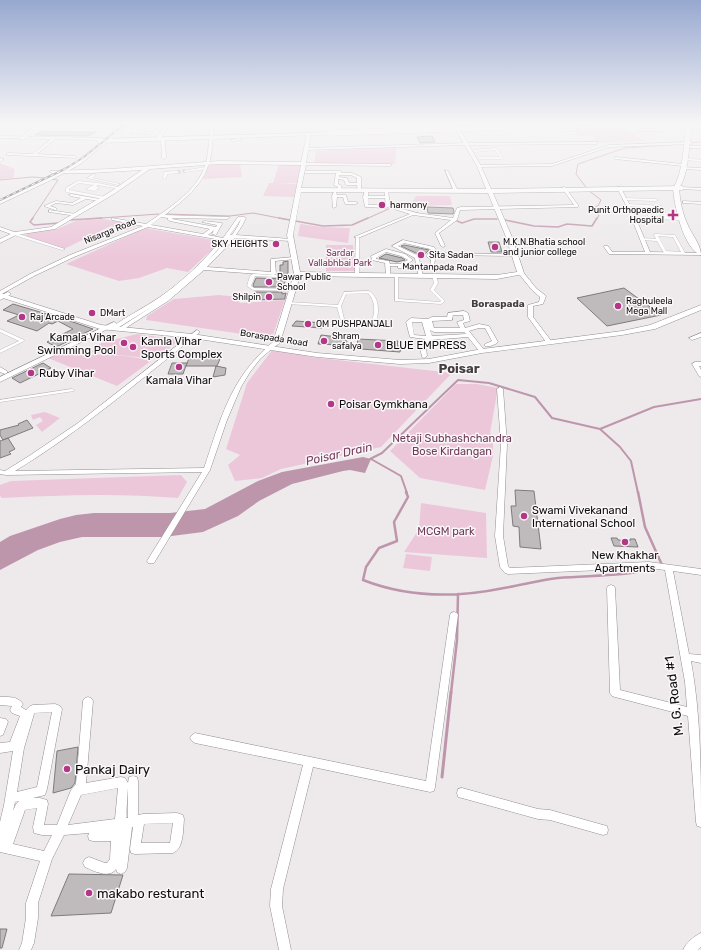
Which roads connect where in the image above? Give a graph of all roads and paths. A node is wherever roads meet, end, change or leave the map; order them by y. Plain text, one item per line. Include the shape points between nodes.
1 (60, 169) edge
2 (68, 169) edge
3 (123, 169) edge
4 (146, 169) edge
5 (197, 169) edge
6 (205, 169) edge
7 (304, 169) edge
8 (481, 169) edge
9 (685, 169) edge
10 (446, 170) dead end
11 (185, 171) tunnel mouth
12 (177, 172) tunnel mouth
13 (306, 172) joint
14 (62, 173) junction
15 (354, 173) dead end
16 (363, 174) dead end
17 (94, 175) dead end
18 (51, 177) junction
19 (164, 178) dead end
20 (336, 178) junction
21 (98, 184) junction
22 (359, 184) junction
23 (122, 186) junction
24 (587, 188) junction
25 (619, 188) junction
26 (681, 188) junction
27 (455, 189) junction
28 (565, 189) junction
29 (701, 189) edge
30 (300, 190) junction
31 (490, 190) junction
32 (336, 192) junction
33 (360, 193) junction
34 (70, 195) dead end
35 (0, 196) edge
36 (83, 196) junction
37 (388, 197) junction
38 (102, 199) junction
39 (624, 199) junction
40 (656, 200) dead end
41 (0, 202) edge
42 (684, 202) junction
43 (356, 203) dead end
44 (701, 203) edge
45 (628, 205) junction
46 (334, 207) dead end
47 (394, 208) dead end
48 (496, 208) junction
49 (55, 209) dead end
50 (44, 210) dead end
51 (648, 212) dead end
52 (415, 214) junction
53 (76, 215) junction
54 (160, 216) junction
55 (172, 216) junction
56 (227, 218) dead end
57 (667, 218) junction
58 (114, 219) dead end
59 (455, 219) junction
60 (682, 219) junction
61 (197, 222) dead end
62 (146, 226) junction
63 (0, 228) edge
64 (16, 234) junction
65 (204, 236) junction
66 (211, 237) junction
67 (229, 238) junction
68 (356, 238) joint
69 (642, 239) junction
70 (291, 240) junction
71 (658, 240) junction
72 (0, 241) edge
73 (701, 243) edge
74 (443, 246) dead end
75 (606, 247) dead end
76 (63, 249) dead end
77 (701, 253) edge
78 (442, 254) dead end
79 (648, 254) junction
80 (515, 255) junction
81 (294, 258) junction
82 (200, 268) junction
83 (388, 269) junction
84 (430, 273) junction
85 (357, 274) junction
86 (521, 274) junction
87 (396, 275) junction
88 (421, 275) junction
89 (296, 276) junction
90 (292, 290) junction
91 (2, 294) edge
92 (701, 302) edge
93 (288, 304) junction
94 (339, 306) junction
95 (701, 307) edge
96 (427, 320) junction
97 (472, 322) dead end
98 (114, 326) junction
99 (479, 326) junction
100 (465, 329) junction
101 (0, 330) edge
102 (195, 334) junction
103 (701, 334) edge
104 (470, 335) junction
105 (485, 336) dead end
106 (492, 336) junction
107 (428, 338) junction
108 (692, 338) dead end
109 (552, 342) junction
110 (274, 345) junction
111 (484, 348) junction
112 (0, 352) edge
113 (424, 356) junction
114 (453, 356) junction
115 (41, 357) junction
116 (692, 357) dead end
117 (395, 359) junction
118 (698, 364) edge
119 (2, 372) edge
120 (701, 375) edge
121 (0, 380) edge
122 (500, 389) dead end
123 (72, 390) dead end
124 (0, 401) edge
125 (207, 470) junction
126 (3, 473) edge
127 (151, 562) dead end
128 (668, 567) junction
129 (701, 572) edge
130 (611, 588) dead end
131 (454, 615) dead end
132 (685, 656) junction
133 (701, 659) edge
134 (0, 701) edge
135 (88, 701) dead end
136 (692, 713) junction
137 (0, 722) edge
138 (0, 732) edge
139 (194, 738) dead end
140 (0, 748) edge
141 (309, 761) junction
142 (133, 781) dead end
143 (78, 790) junction
144 (462, 793) dead end
145 (700, 797) edge
146 (12, 798) junction
147 (130, 822) junction
148 (701, 822) edge
149 (603, 830) dead end
150 (60, 831) junction
151 (93, 836) dead end
152 (0, 838) edge
153 (3, 848) edge
154 (47, 857) junction
155 (89, 863) dead end
156 (120, 863) junction
157 (701, 939) edge
158 (25, 950) edge
159 (285, 950) edge
160 (689, 950) edge

1 - 18 main road
2 - 14 main road
3 - 14 street
4 - 23 street
5 - 11 street
6 - 54 street, Nisarga Road via 201,179 188,193
7 - 30 street
8 - 31 street
9 - 26 main road
10 - 27 street
12 - 19 street via 165,174
13 - 15 street
13 - 30 street
14 - 18 main road
16 - 33 street
17 - 23 street via 89,178
18 - 35 main road via 34,181
18 - 41 main road
20 - 22 street via 346,178 347,184
20 - 22 street via 337,174 353,174 359,177
20 - 32 street via 336,185 340,186
21 - 23 street
21 - 36 street via 88,188
21 - 36 street via 78,182 67,189
22 - 33 street
23 - 38 street
24 - 25 street
24 - 26 street
24 - 28 street
25 - 26 street
25 - 39 street
26 - 29 street
26 - 42 main road
26 - 60 main road via 676,198
27 - 31 street
27 - 33 street
28 - 31 street
28 - 48 street via 577,206
30 - 32 street
30 - 70 street via 295,235
31 - 37 street
31 - 48 street
32 - 33 street
32 - 43 street via 345,196 346,203
32 - 46 street
33 - 37 street
33 - 37 street via 366,206 388,207
34 - 36 street
36 - 38 street
36 - 49 street via 73,204 56,202 46,206
38 - 53 street
39 - 40 street
39 - 45 street
42 - 44 street
42 - 73 main road
45 - 57 street via 661,207
45 - 69 street
47 - 52 street
48 - 59 street via 459,208
48 - 80 street
50 - 53 street
51 - 57 street via 651,218
52 - 59 street
52 - 68 street
53 - 64 street via 53,228
54 - 55 street
54 - 62 street, Nisarga Road
55 - 56 street
55 - 65 street via 170,220 214,228
57 - 60 street
58 - 62 street
59 - 74 street via 437,233
60 - 77 main road via 694,245
61 - 66 street via 220,224
62 - 65 street
62 - 91 street, Nisarga Road via 72,256 32,275
63 - 64 street
64 - 72 street
64 - 76 street
65 - 66 street
66 - 67 street
67 - 70 street
67 - 82 street
68 - 85 street
69 - 71 street
69 - 79 street
70 - 81 street
71 - 71 street via 656,236 674,236 684,253 664,252
75 - 79 street via 611,253
77 - 79 street
78 - 80 street
80 - 86 street
81 - 82 street via 273,260 274,274
81 - 89 street
82 - 98 street via 149,309
83 - 83 street via 385,261 374,260 373,257 386,250 411,260
83 - 85 street, Mantanpada Road
83 - 87 street, Mantanpada Road
83 - 88 street via 415,267 420,270
84 - 84 street via 434,259 428,256 434,250 432,248 405,241 394,246 417,257 417,264
84 - 86 street, Mantanpada Road via 498,277
84 - 87 street via 436,283 432,290 443,301 441,303 396,300
84 - 88 street, Mantanpada Road
85 - 89 street, Mantanpada Road
86 - 109 street via 535,292 543,296 541,303 531,305 528,314
87 - 88 street, Mantanpada Road
89 - 90 street
89 - 90 street via 254,275 249,286 253,289
90 - 93 street
91 - 98 main road, Boraspada Road
92 - 109 main road, Boraspada Road via 648,324
93 - 94 street
93 - 110 street
94 - 94 street via 342,320 349,323 374,323 378,306 369,292 345,293
95 - 109 main road, Boraspada Road via 652,327
96 - 100 street via 434,330
96 - 100 street via 451,318 452,313 465,313 467,321 460,322
96 - 107 street
96 - 107 street via 409,322 412,336
97 - 99 street via 477,322
98 - 102 main road, Boraspada Road
98 - 115 street
99 - 100 street
99 - 106 street via 487,327
100 - 104 street
101 - 112 street via 22,341
102 - 110 main road, Boraspada Road
102 - 126 street via 137,382 49,447
103 - 108 street
104 - 107 street
104 - 111 street
105 - 106 street
106 - 111 street via 495,343
107 - 113 street via 423,347
109 - 111 main road, Boraspada Road
110 - 117 main road, Boraspada Road
110 - 125 street via 264,352 241,380
111 - 114 main road, Boraspada Road
113 - 114 main road, Boraspada Road
113 - 117 main road, Boraspada Road
114 - 117 main road, Boraspada Road via 429,361
115 - 119 street
115 - 121 street
116 - 118 street
118 - 120 street
122 - 128 street via 504,444 499,536 504,567 508,571 516,572 649,565
123 - 124 street
125 - 126 street
125 - 127 street
128 - 129 street
128 - 132 street, M. G. Road #1
130 - 136 street via 615,693
131 - 141 street via 430,787
132 - 133 street
132 - 136 street, M. G. Road #1
134 - 140 street via 15,702 18,704 15,710 25,715 14,745
135 - 143 street via 81,786
136 - 145 street, M. G. Road #1
137 - 138 street via 4,722
139 - 141 street
141 - 159 street via 277,889 276,906
142 - 147 street
143 - 147 street via 121,782
143 - 150 street
144 - 149 street via 538,814 550,814
145 - 148 street, M. G. Road #1
146 - 146 street via 19,748 30,712 33,709 55,708 57,710 41,792
146 - 152 street
147 - 147 street via 177,818 175,845 173,848 135,850
147 - 150 street
147 - 156 street
150 - 153 street via 38,830 43,804 22,805 12,835
150 - 154 street
151 - 156 street via 117,835
153 - 154 street
154 - 158 street via 32,902 32,918
155 - 156 street via 105,869
157 - 160 street

